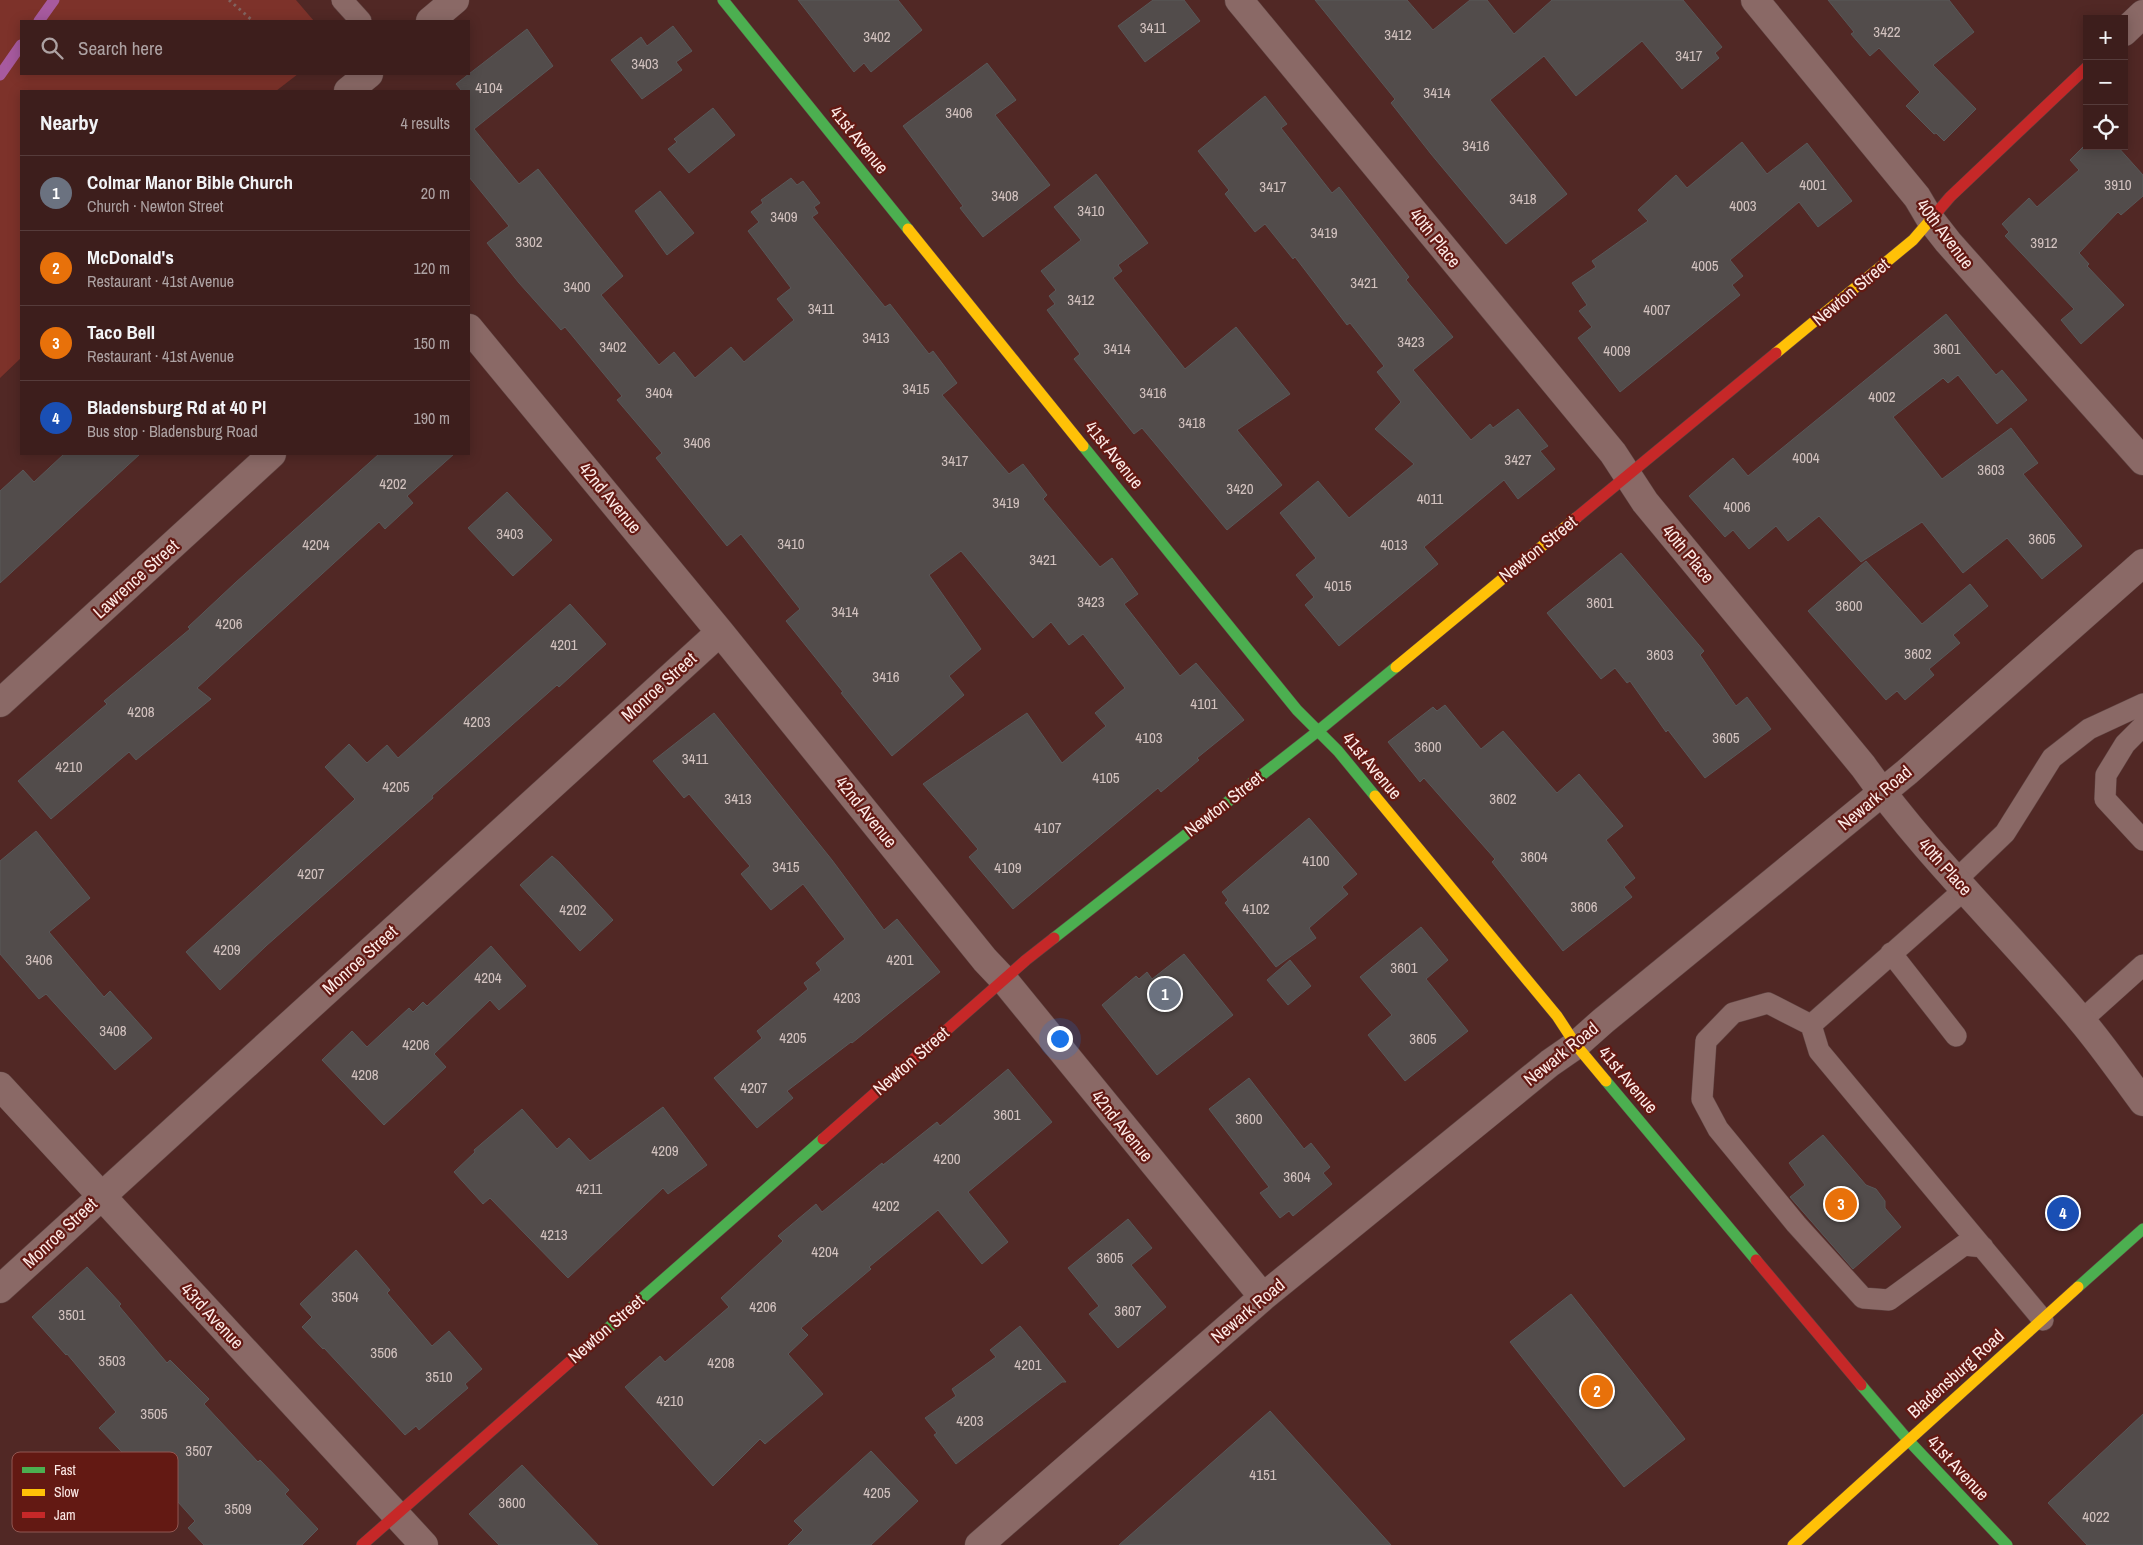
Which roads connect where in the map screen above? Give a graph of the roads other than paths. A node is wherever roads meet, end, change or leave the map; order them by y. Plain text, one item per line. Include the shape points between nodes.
1 (342, 0) edge
2 (455, 0) edge
3 (723, 0) edge
4 (1239, 0) edge
5 (1755, 0) edge
6 (2143, 14) edge
7 (360, 20) edge
8 (431, 20) edge
9 (2128, 28) edge
10 (2083, 71) edge
11 (367, 75) edge
12 (349, 90) edge
13 (1930, 219) junction
14 (470, 329) edge
15 (271, 455) edge
16 (2143, 461) edge
17 (1628, 476) junction
18 (2143, 563) edge
19 (720, 632) junction
20 (0, 703) edge
21 (2143, 704) edge
22 (2143, 726) edge
23 (1318, 730) junction
24 (1882, 793) junction
25 (2143, 840) edge
26 (1961, 884) junction
27 (1891, 953) junction
28 (2143, 965) edge
29 (1004, 980) junction
30 (2082, 1020) junction
31 (1811, 1024) junction
32 (1956, 1036) dead end
33 (1576, 1045) junction
34 (0, 1086) edge
35 (2143, 1102) edge
36 (100, 1196) junction
37 (2143, 1229) edge
38 (1983, 1248) junction
39 (0, 1289) edge
40 (1263, 1297) junction
41 (2043, 1320) junction
42 (1908, 1440) junction
43 (396, 1514) junction
44 (362, 1545) edge
45 (424, 1545) edge
46 (979, 1545) edge
47 (1793, 1545) edge
48 (2007, 1545) edge

1 - 7 lane
2 - 8 street
3 - 23 street, 41st Avenue via 1297,710
4 - 17 street, 40th Place
5 - 13 street, 40th Avenue via 1917,197
6 - 9 street
10 - 13 street, Newton Street
11 - 12 street
13 - 16 street, 40th Avenue
13 - 17 street, Newton Street via 1912,240
14 - 19 street, 42nd Avenue
15 - 20 street, Lawrence Street
17 - 23 street, Newton Street
17 - 24 street, 40th Place via 1645,502
18 - 24 street, Newark Road
19 - 29 street, 42nd Avenue
19 - 36 street, Monroe Street
21 - 26 lane via 2090,728 2052,758 2005,833
22 - 25 lane via 2125,744 2106,775 2105,798
23 - 29 street, Newton Street
23 - 33 street, 41st Avenue via 1557,1016
24 - 26 street, 40th Place
24 - 33 street, Newark Road
26 - 27 lane
26 - 30 street, 40th Place
27 - 31 lane
27 - 32 lane
28 - 30 lane
29 - 40 street, 42nd Avenue
29 - 43 street, Newton Street
30 - 35 street, 40th Place
31 - 38 lane via 1819,1051
31 - 38 lane via 1768,1003 1733,1013 1706,1041 1702,1099 1718,1130 1863,1298 1889,1300 1964,1245
33 - 40 street, Newark Road
33 - 42 street, 41st Avenue
34 - 36 street, 43rd Avenue
36 - 39 street, Monroe Street
36 - 43 street, 43rd Avenue
37 - 41 street, Bladensburg Road
38 - 41 lane
40 - 46 street, Newark Road
41 - 42 street, Bladensburg Road
42 - 47 street, Bladensburg Road
42 - 48 street, 41st Avenue
43 - 44 street, Newton Street
43 - 45 street, 43rd Avenue

